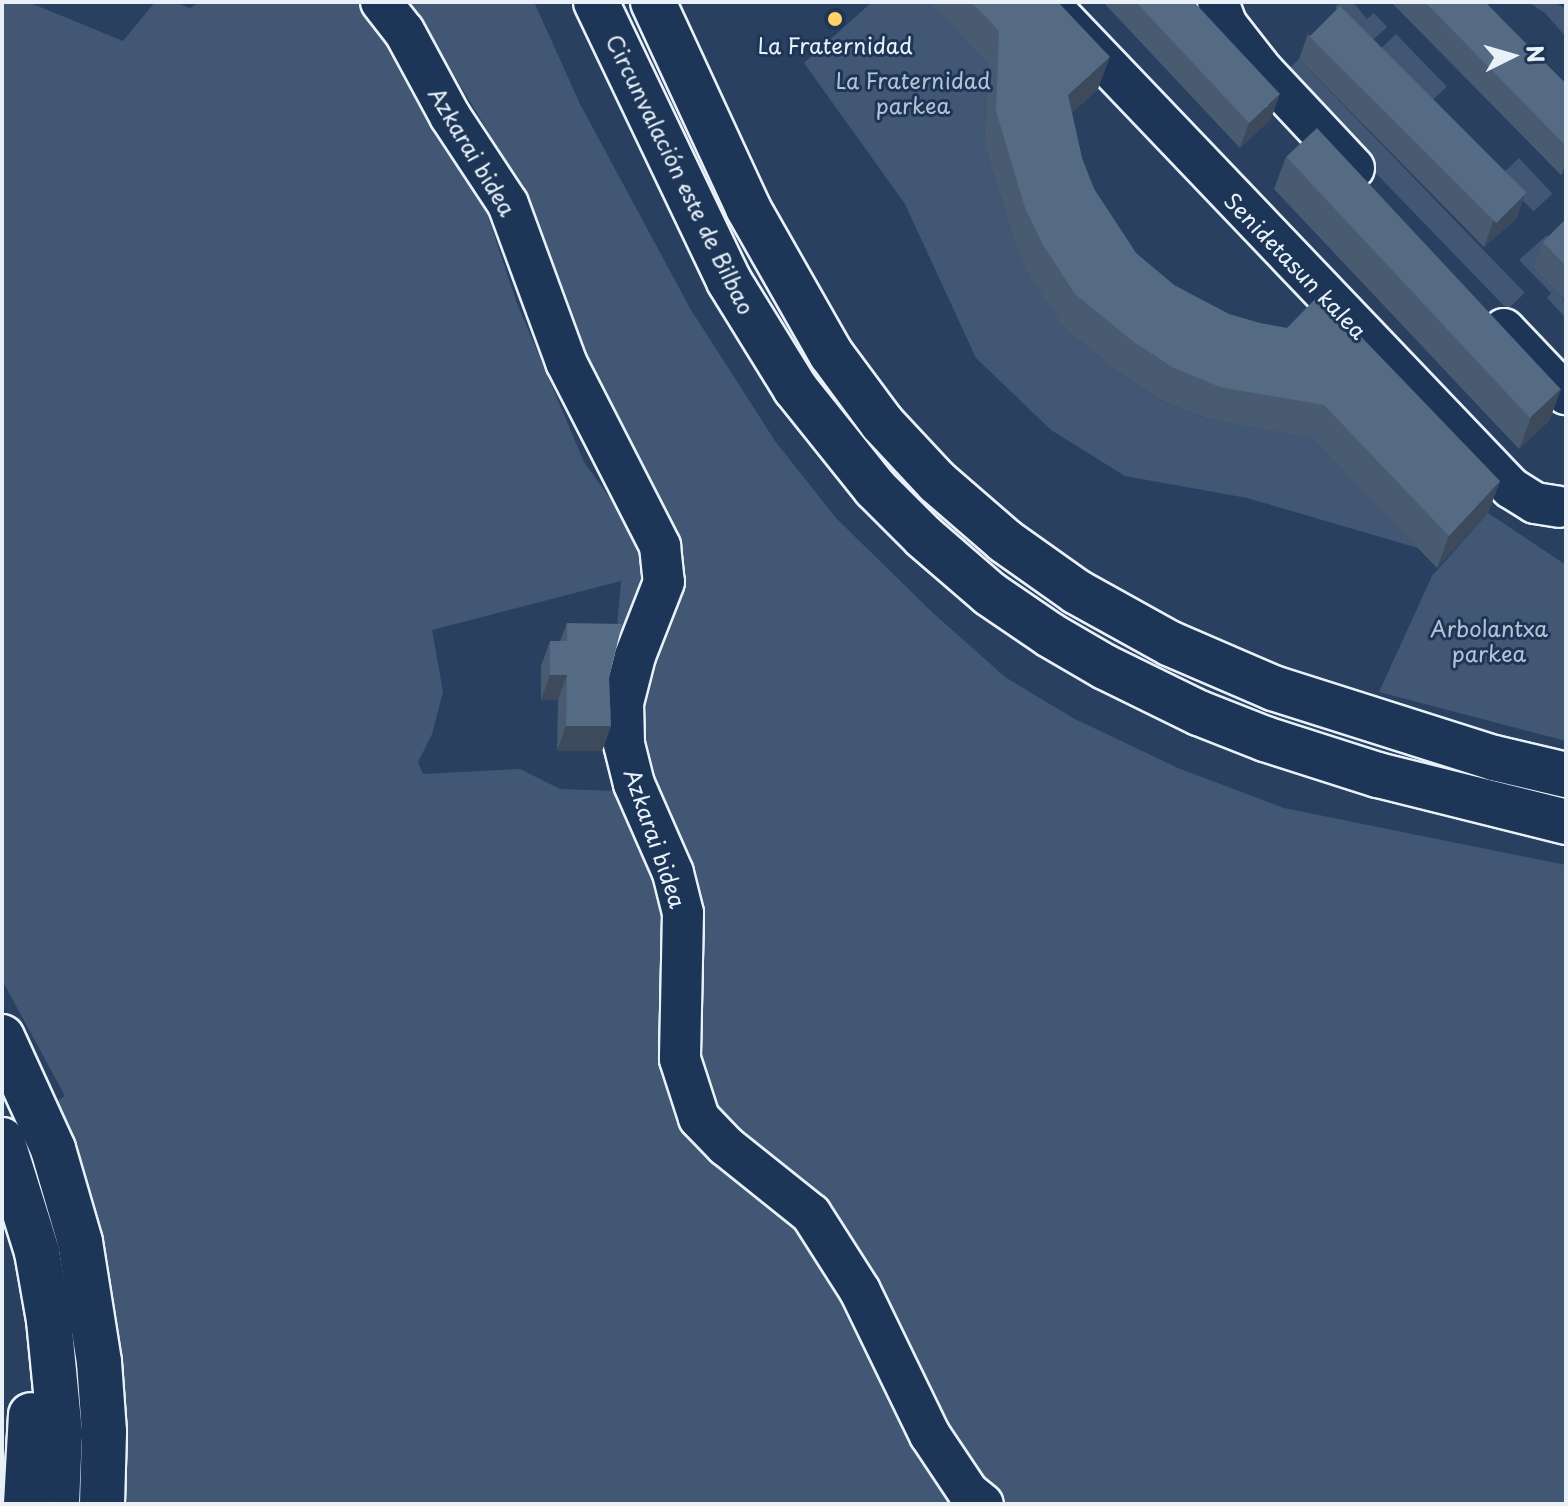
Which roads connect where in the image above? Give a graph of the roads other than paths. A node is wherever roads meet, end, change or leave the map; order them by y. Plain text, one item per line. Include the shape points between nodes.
1 (381, 2) edge
2 (577, 2) edge
3 (596, 2) edge
4 (653, 2) edge
5 (674, 2) edge
6 (1047, 2) edge
7 (1218, 2) edge
8 (620, 51) junction
9 (1374, 190) edge
10 (794, 290) junction
11 (1482, 306) edge
12 (1566, 394) edge
13 (1564, 507) edge
14 (1566, 775) edge
15 (1566, 822) edge
16 (2, 1037) edge
17 (2, 1140) edge
18 (37, 1252) junction
19 (26, 1504) edge
20 (57, 1504) edge
21 (102, 1504) edge
22 (983, 1504) edge

1 - 22 street, Azkarai bidea via 404,31 450,116 508,204 566,362 660,546 664,582 623,703 624,744 683,913 680,1059 699,1118 811,1214 860,1291 930,1435 968,1492
2 - 8 main road
3 - 8 main road, Circunvalación este de Bilbao
4 - 10 main road, Circunvalación este de Bilbao via 748,208
5 - 10 main road
6 - 13 street, Senidetasun kalea via 1511,488 1535,503
7 - 9 street via 1227,25 1263,71
8 - 15 main road, Circunvalación este de Bilbao via 729,281 795,388 875,488 990,594 1050,635 1199,713 1378,775
10 - 14 main road, Circunvalación este de Bilbao via 831,354 891,433 994,531 1077,592 1171,644 1244,676 1387,726
11 - 12 street
16 - 21 main road via 53,1149 80,1242 99,1362
17 - 18 main road
18 - 19 main road
18 - 20 main road via 56,1366

